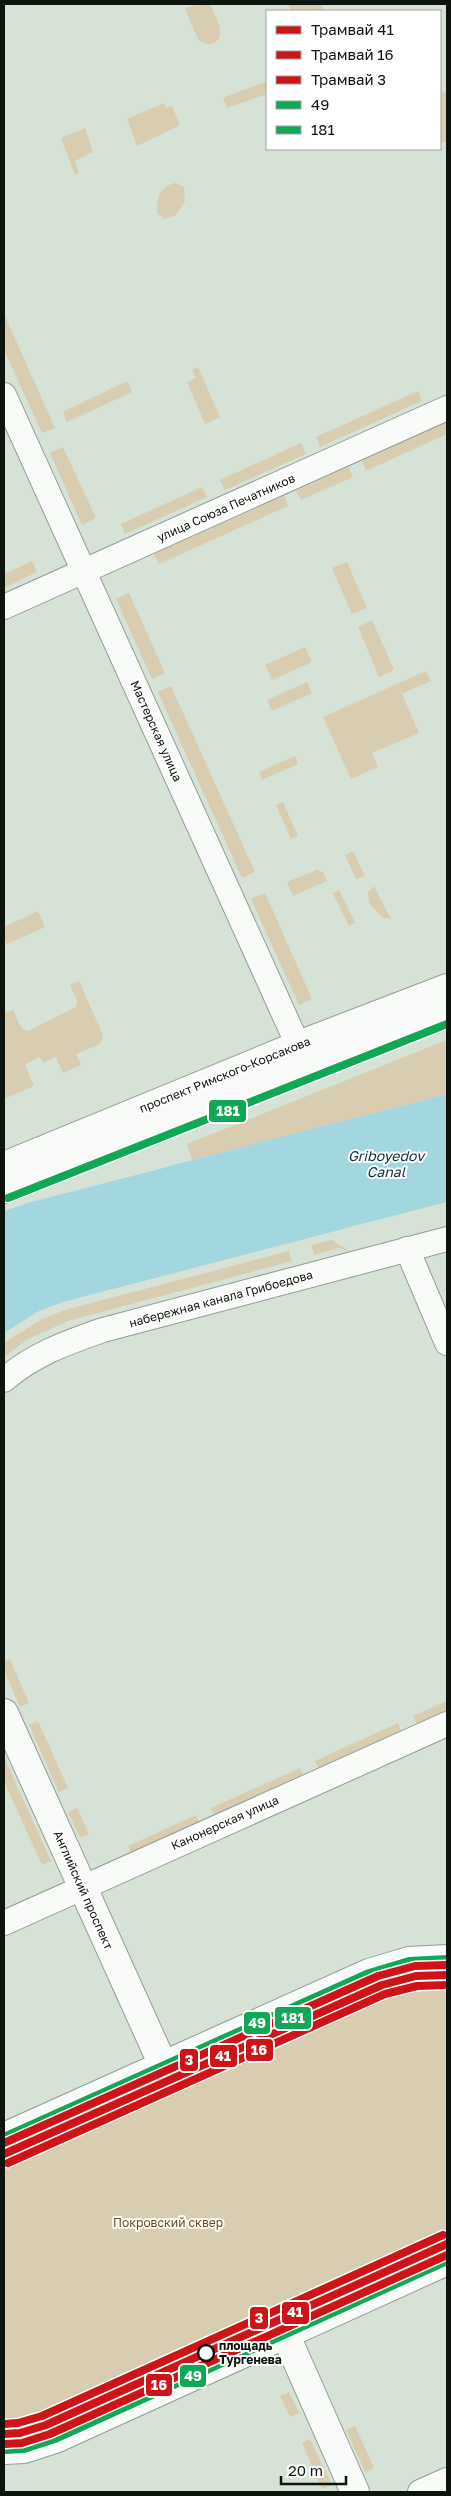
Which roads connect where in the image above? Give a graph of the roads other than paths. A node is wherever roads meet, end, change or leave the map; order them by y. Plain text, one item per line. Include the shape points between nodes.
1 (4, 395) edge
2 (447, 408) edge
3 (84, 572) junction
4 (4, 608) edge
5 (447, 988) edge
6 (447, 1013) edge
7 (303, 1056) junction
8 (4, 1166) edge
9 (4, 1189) edge
10 (447, 1239) edge
11 (407, 1249) junction
12 (447, 1343) edge
13 (4, 1380) edge
14 (4, 1713) edge
15 (447, 1724) edge
16 (82, 1888) junction
17 (4, 1923) edge
18 (447, 1959) edge
19 (163, 2065) junction
20 (4, 2137) edge
21 (447, 2261) edge
22 (286, 2336) junction
23 (4, 2450) edge
24 (447, 2480) edge
25 (356, 2492) edge
26 (420, 2492) edge

1 - 3 street, Мастерская улица
2 - 3 street, улица Союза Печатников
3 - 4 street, улица Союза Печатников
3 - 7 street, Мастерская улица
5 - 7 street, проспект Римского-Корсакова
6 - 7 street, проспект Римского-Корсакова
7 - 8 street, проспект Римского-Корсакова
7 - 9 street, проспект Римского-Корсакова
10 - 11 street, набережная канала Грибоедова
11 - 12 street
11 - 13 street, набережная канала Грибоедова via 86,1336 39,1354
14 - 16 street, Английский проспект
15 - 16 street, Канонерская улица
16 - 17 street, Канонерская улица
16 - 19 street, Английский проспект
18 - 19 street via 409,1961 369,1973
19 - 20 street
21 - 22 street
22 - 23 street via 56,2439 24,2449
22 - 25 street
24 - 26 street

